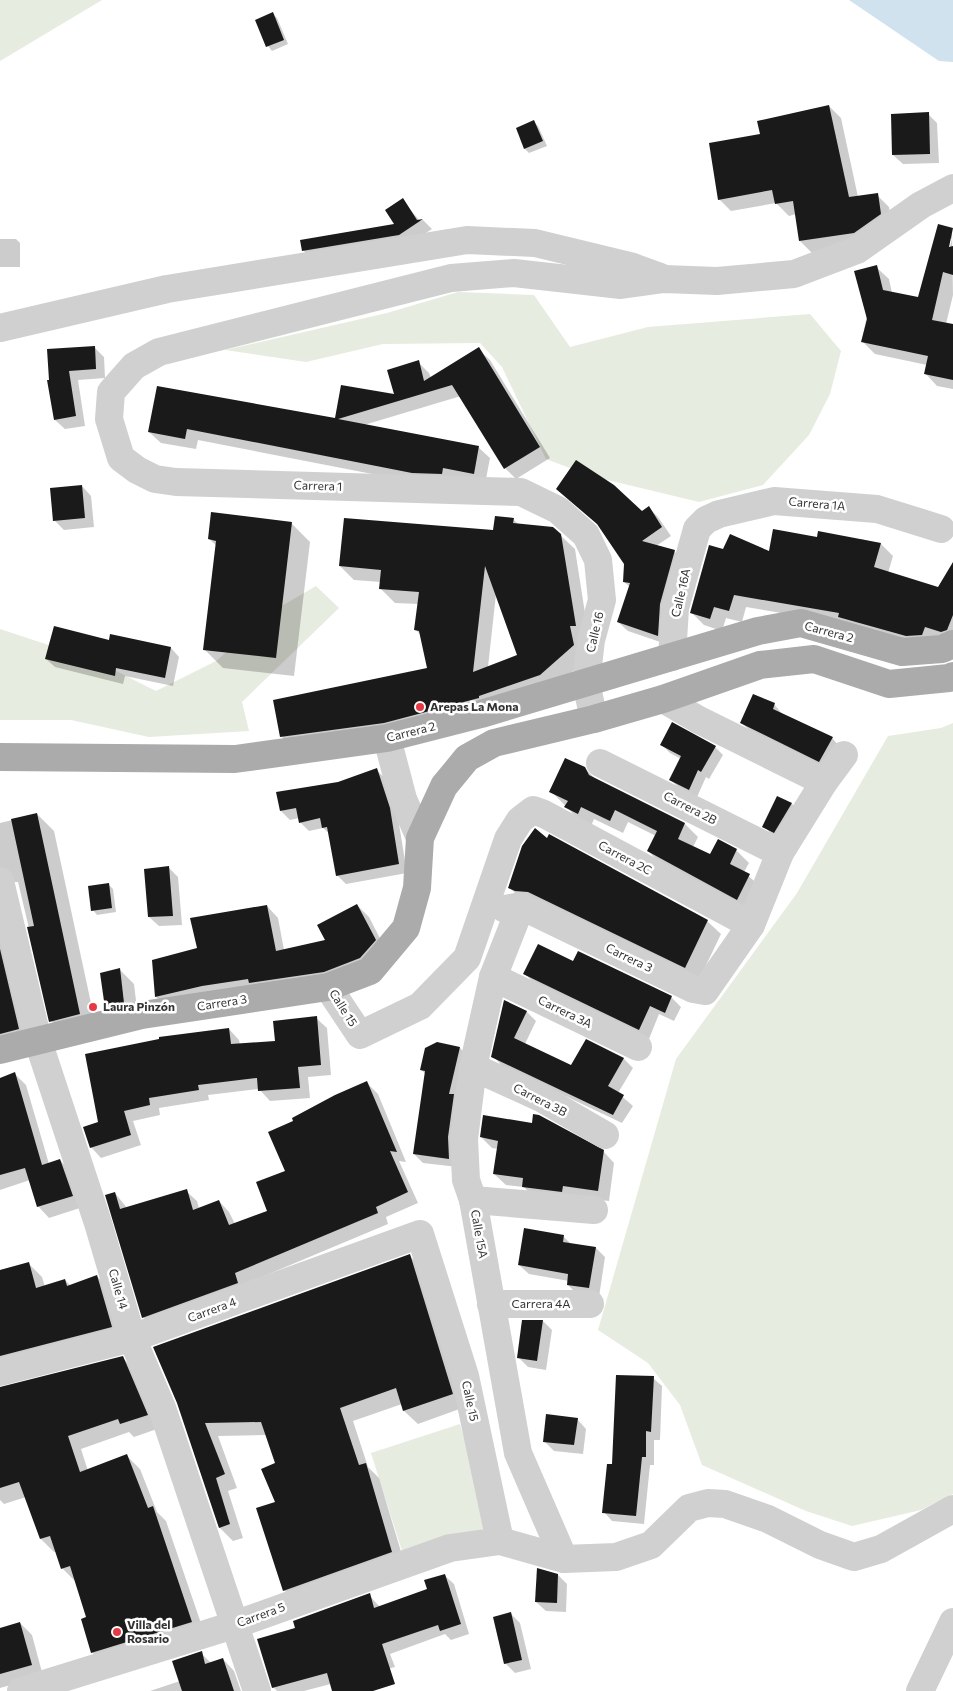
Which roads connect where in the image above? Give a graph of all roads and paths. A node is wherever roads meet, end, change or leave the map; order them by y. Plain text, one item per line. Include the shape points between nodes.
1 (953, 188) edge
2 (664, 279) junction
3 (0, 328) edge
4 (521, 492) joint
5 (697, 529) joint
6 (941, 529) dead end
7 (953, 644) edge
8 (672, 657) junction
9 (953, 676) edge
10 (586, 683) junction
11 (663, 699) junction
12 (594, 719) junction
13 (387, 738) junction
14 (844, 755) dead end
15 (0, 757) edge
16 (600, 763) dead end
17 (824, 782) junction
18 (420, 838) junction
19 (508, 839) joint
20 (780, 853) junction
21 (0, 881) edge
22 (522, 906) junction
23 (482, 918) junction
24 (751, 925) junction
25 (492, 977) junction
26 (328, 987) junction
27 (38, 1041) junction
28 (638, 1047) dead end
29 (0, 1050) edge
30 (473, 1067) junction
31 (605, 1135) dead end
32 (473, 1200) junction
33 (594, 1210) dead end
34 (420, 1234) joint
35 (491, 1304) junction
36 (590, 1304) dead end
37 (132, 1338) junction
38 (0, 1372) edge
39 (953, 1509) edge
40 (500, 1541) junction
41 (564, 1559) junction
42 (953, 1622) edge
43 (234, 1625) junction
44 (21, 1691) edge
45 (257, 1691) edge
46 (920, 1691) edge

1 - 2 street via 922,205 857,250 794,274 718,281
2 - 3 street via 630,266 535,243 467,240 167,289
2 - 4 street, Carrera 1 via 621,285 514,273 451,278 159,352 134,366 111,392 109,419 121,458 149,476 176,482
4 - 10 street, Calle 16 via 558,510 586,535 598,560 602,600 591,640
5 - 6 street, Carrera 1A via 719,514 774,501 877,509
5 - 8 street, Calle 16A via 674,608
7 - 8 main road, Carrera 2 via 942,649 902,652 801,623 758,631
8 - 10 main road, Carrera 2
9 - 11 main road via 889,684 814,659 760,665
10 - 12 street, Calle 16
10 - 13 main road, Carrera 2
11 - 12 main road
11 - 17 street
12 - 18 main road via 494,744 466,758 444,786
13 - 15 main road, Carrera 2 via 235,758
13 - 18 street, Calle 15 via 403,799
14 - 17 street
16 - 20 street, Carrera 2B
17 - 20 street
18 - 26 main road, Calle 15 via 416,888 406,928 370,971
19 - 23 street, Calle 15
19 - 24 street, Carrera 2C via 520,820 533,810
20 - 24 street
21 - 27 street, Calle 14
22 - 23 street via 506,908
22 - 24 street, Carrera 3 via 693,989 705,991
22 - 25 street, Calle 15A
23 - 26 street, Calle 15 via 467,958 442,985 420,1006 360,1035
25 - 28 street, Carrera 3A
25 - 30 street, Calle 15A
26 - 27 main road, Carrera 3 via 142,1016
27 - 29 main road, Carrera 3
27 - 37 street, Calle 14
30 - 31 street, Carrera 3B via 541,1098
30 - 32 street, Calle 15A via 464,1139 466,1180
32 - 33 street
32 - 35 street, Calle 15A
34 - 37 street, Carrera 4
34 - 40 street, Calle 15 via 465,1376
35 - 36 street, Carrera 4A
35 - 41 street, Calle 15A via 518,1453
37 - 38 street, Carrera 4
37 - 43 street, Calle 14 via 162,1408
39 - 41 street via 881,1549 854,1557 820,1545 768,1519 725,1504 708,1504 689,1508 651,1545 616,1557
40 - 41 street
40 - 43 street, Carrera 5 via 450,1548
42 - 46 street
43 - 44 street, Carrera 5
43 - 45 street, Calle 14

